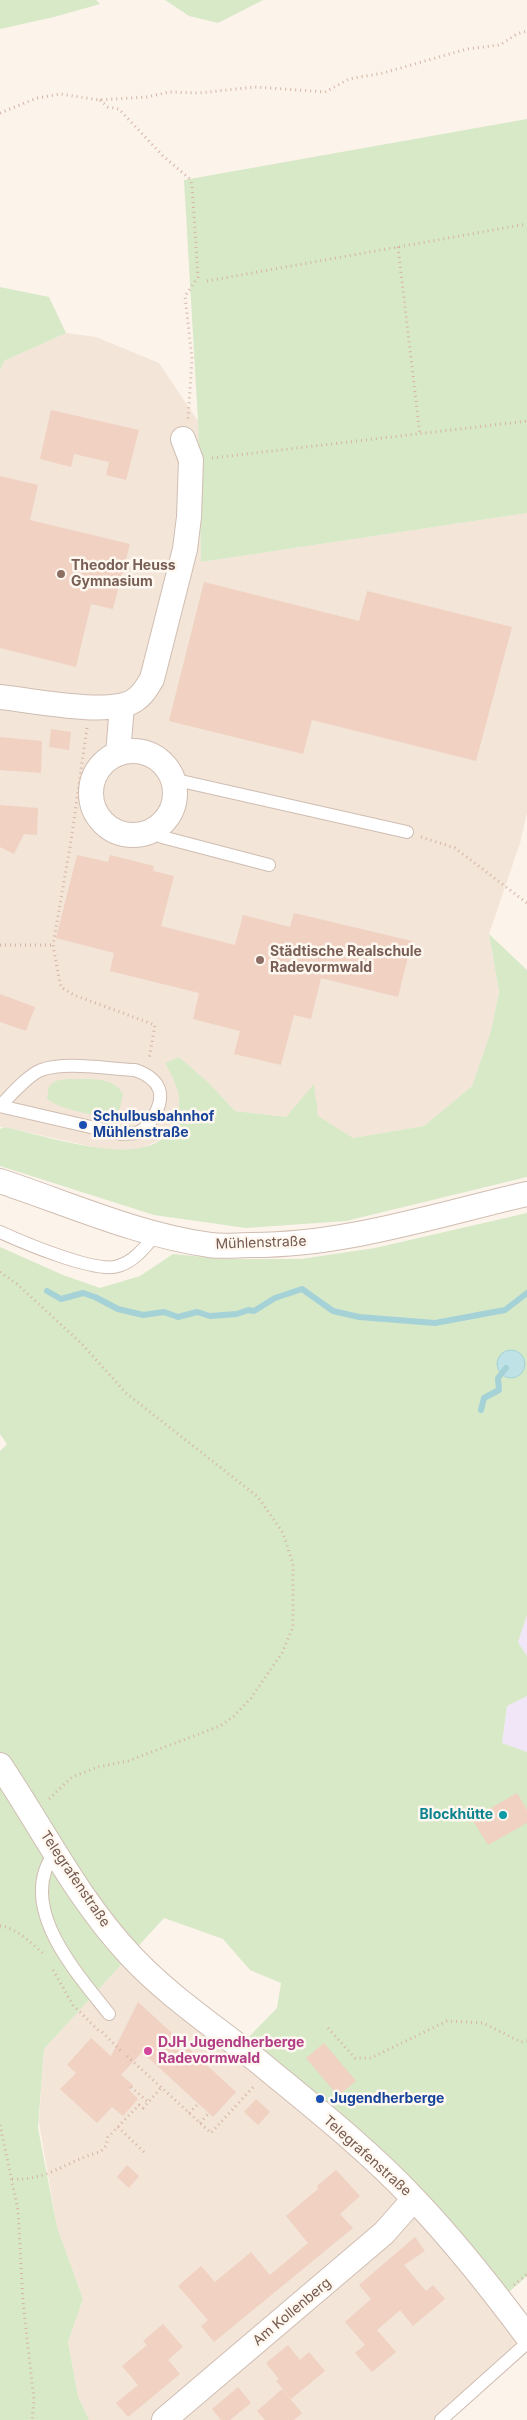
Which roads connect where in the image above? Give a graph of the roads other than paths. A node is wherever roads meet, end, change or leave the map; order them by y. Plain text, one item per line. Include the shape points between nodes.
1 (187, 450) road end
2 (0, 697) edge
3 (122, 706) junction
4 (118, 754) junction
5 (172, 779) junction
6 (152, 830) junction
7 (407, 832) road end
8 (270, 865) dead end
9 (0, 1106) edge
10 (0, 1181) edge
11 (527, 1194) edge
12 (0, 1232) edge
13 (156, 1234) junction
14 (0, 1765) edge
15 (55, 1852) junction
16 (109, 2014) road end
17 (414, 2199) junction
18 (527, 2336) edge
19 (527, 2343) edge
20 (164, 2420) edge
21 (441, 2420) edge

1 - 3 street via 189,518 185,549 152,679 145,691
2 - 3 street via 90,707
3 - 4 street
4 - 5 street via 131,751 150,755 162,762
4 - 6 street via 102,765 93,782 96,810 106,824 121,832 134,834
5 - 6 street via 175,796 171,810 164,821
5 - 7 lane
6 - 8 lane via 162,837
9 - 9 lane via 121,1134 138,1133 153,1119 159,1103 159,1088 146,1074 135,1070 58,1066 39,1070
10 - 13 street, Mühlenstraße
11 - 13 street, Mühlenstraße via 408,1224 326,1240 273,1245 212,1245
12 - 13 lane via 68,1258 116,1267 137,1256
14 - 15 street, Telegrafenstraße
15 - 16 lane via 42,1875 45,1916 69,1962
15 - 17 street, Telegrafenstraße via 132,1958 298,2095
17 - 18 street, Telegrafenstraße via 499,2298
17 - 20 street, Am Kollenberg via 384,2233
19 - 21 lane

